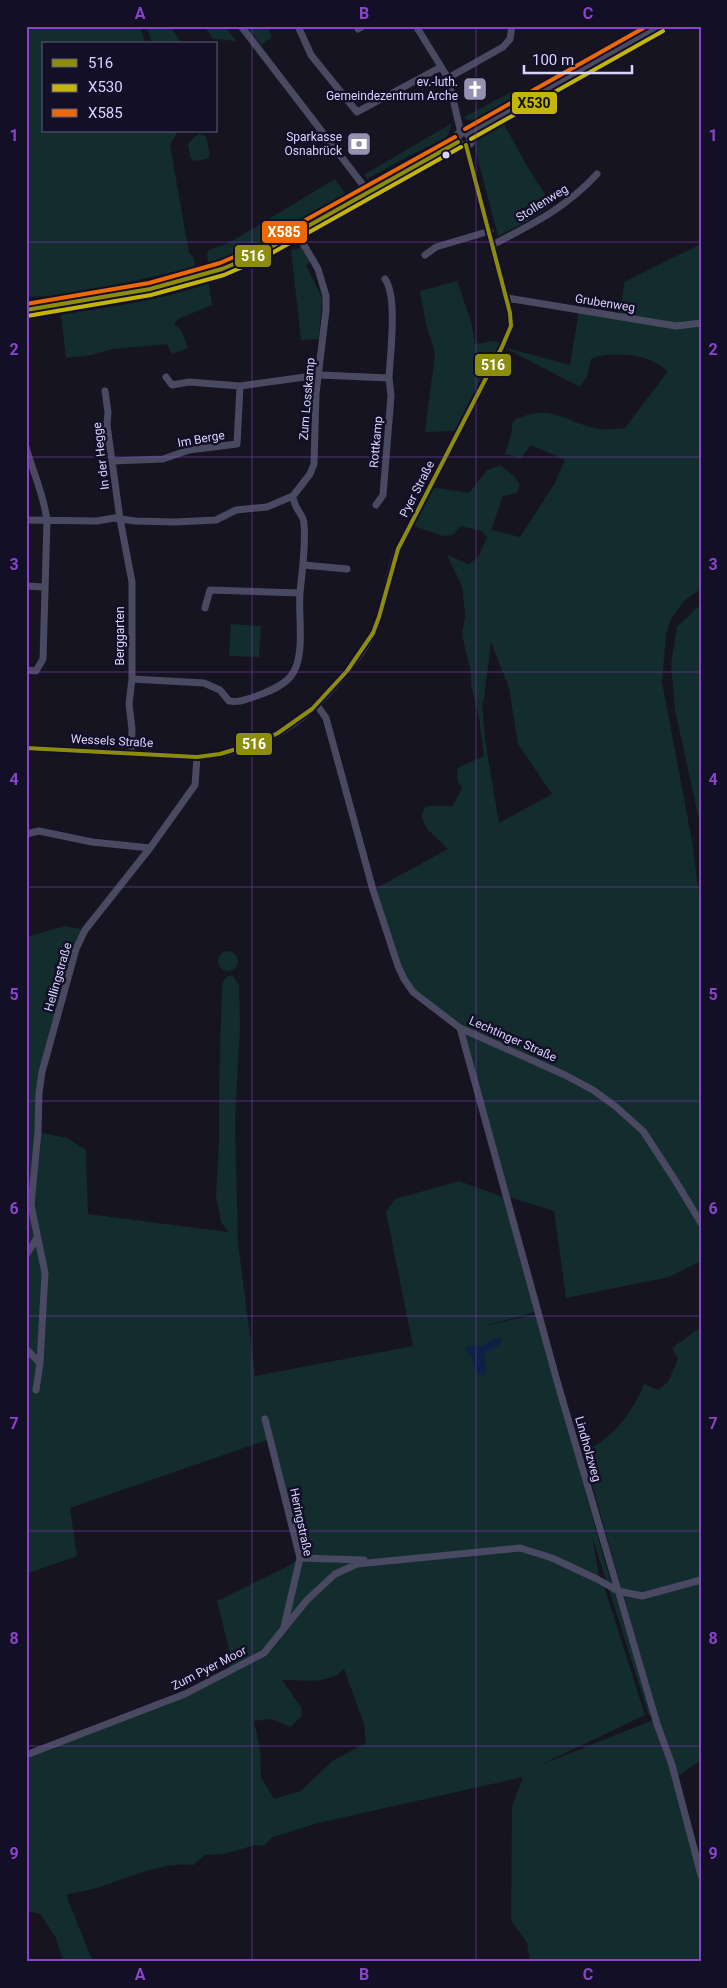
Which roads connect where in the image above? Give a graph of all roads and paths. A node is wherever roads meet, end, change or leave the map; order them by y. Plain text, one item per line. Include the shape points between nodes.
1 (242, 26) edge
2 (298, 26) edge
3 (416, 26) edge
4 (512, 26) edge
5 (660, 26) edge
6 (441, 67) junction
7 (448, 78) junction
8 (465, 134) junction
9 (462, 144) junction
10 (598, 174) dead end
11 (367, 194) junction
12 (490, 231) junction
13 (297, 233) junction
14 (494, 244) junction
15 (425, 255) dead end
16 (385, 279) dead end
17 (507, 298) junction
18 (26, 310) edge
19 (701, 323) edge
20 (320, 375) junction
21 (166, 377) dead end
22 (389, 378) junction
23 (240, 386) junction
24 (105, 391) dead end
25 (26, 447) edge
26 (113, 461) junction
27 (293, 496) junction
28 (376, 505) dead end
29 (120, 519) junction
30 (26, 520) edge
31 (47, 521) junction
32 (304, 565) junction
33 (347, 569) dead end
34 (26, 586) edge
35 (44, 587) junction
36 (300, 593) junction
37 (205, 608) dead end
38 (26, 670) edge
39 (132, 679) junction
40 (317, 705) junction
41 (26, 748) edge
42 (131, 754) junction
43 (197, 757) junction
44 (26, 834) edge
45 (150, 848) junction
46 (460, 1028) junction
47 (30, 1165) edge
48 (28, 1205) edge
49 (701, 1223) edge
50 (37, 1238) junction
51 (26, 1255) edge
52 (26, 1349) edge
53 (40, 1364) junction
54 (36, 1390) dead end
55 (265, 1419) dead end
56 (300, 1558) junction
57 (373, 1562) junction
58 (701, 1580) edge
59 (618, 1591) junction
60 (283, 1630) junction
61 (26, 1755) edge
62 (701, 1874) edge

1 - 11 street
2 - 6 street via 311,55 357,112
3 - 6 street
4 - 7 street via 510,39 503,47
5 - 8 street
6 - 7 street
7 - 8 street
8 - 9 street via 458,137
9 - 11 street
9 - 12 street, Pyer Straße
10 - 14 street, Stollenweg via 551,214
11 - 13 street
12 - 14 street, Pyer Straße
12 - 15 street via 436,247
13 - 18 street via 260,253 205,275 150,289
13 - 20 street, Zum Losskamp via 318,269 326,296
14 - 17 street, Pyer Straße
16 - 22 street, Rottkamp via 390,285 392,305
17 - 19 street, Grubenweg via 676,326
17 - 40 street, Pyer Straße via 511,326 504,344 398,549 376,625 356,660
20 - 22 street
20 - 23 street
20 - 27 street, Zum Losskamp via 316,394 314,464
21 - 23 street via 172,385 189,382
22 - 28 street, Rottkamp via 391,396 383,495
23 - 26 street, Im Berge via 237,444 189,450 163,459
24 - 26 street, In der Hegge
25 - 31 street via 45,502
26 - 29 street, In der Hegge
27 - 29 street, Zum Losskamp via 268,507 236,510 216,520
27 - 32 street via 294,506 304,521
29 - 31 street, Zum Losskamp
29 - 39 street, Berggarten via 132,582
30 - 31 street, Zum Losskamp
31 - 35 street
32 - 33 street
32 - 36 street
34 - 35 street
35 - 38 street via 43,659 36,671
36 - 37 street via 210,590
36 - 39 street via 297,665 291,677 276,688 239,702 229,701 220,690 204,683
39 - 42 street, Berggarten via 129,704
40 - 43 street, Pyer Straße via 273,738 239,751
40 - 46 street, Lechtinger Straße via 326,718 373,890 398,966 413,992
41 - 42 street, Wessels Straße
42 - 43 street, Wessels Straße
43 - 45 street, Hellingstraße via 194,785
44 - 45 street via 39,831 92,842
45 - 47 street, Hellingstraße via 85,930 76,949 42,1072 38,1132
46 - 49 street, Lechtinger Straße via 565,1075 615,1106 643,1131
46 - 59 street, Lindholzweg
47 - 48 street, Hellingstraße
48 - 50 street, Hellingstraße
50 - 51 street
50 - 53 street, Hellingstraße via 45,1273
52 - 53 street
53 - 54 street, Hellingstraße
55 - 56 street, Heringstraße
56 - 57 street, Zum Pyer Moor
56 - 60 street, Heringstraße
57 - 59 street, Zum Pyer Moor via 520,1548 552,1558
57 - 60 street, Zum Pyer Moor via 357,1564 335,1574 307,1600
58 - 59 street, Zum Pyer Moor via 642,1596
59 - 62 street, Lindholzweg via 672,1765
60 - 61 street, Zum Pyer Moor via 264,1653 185,1694

